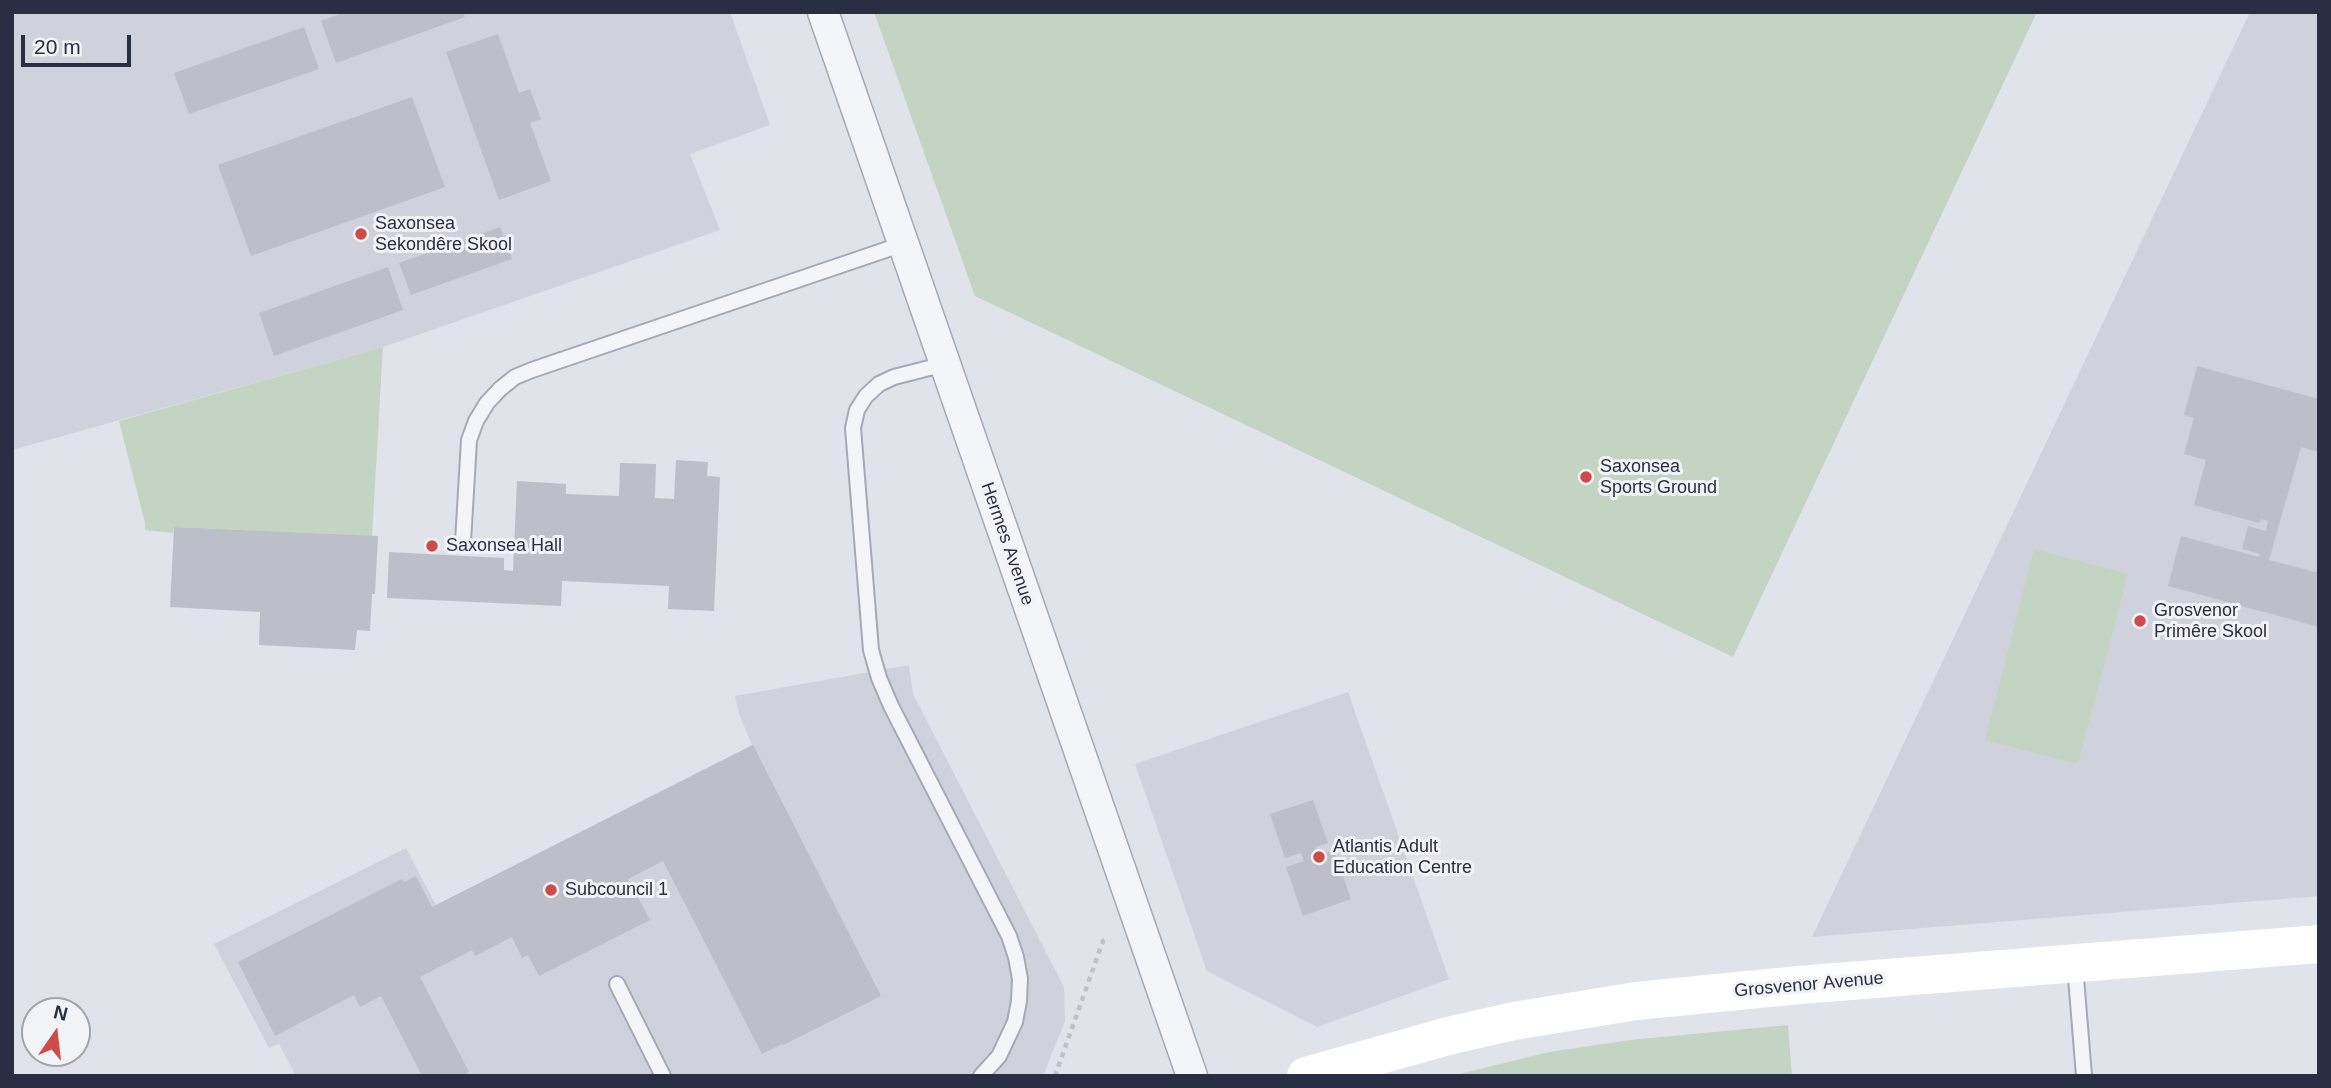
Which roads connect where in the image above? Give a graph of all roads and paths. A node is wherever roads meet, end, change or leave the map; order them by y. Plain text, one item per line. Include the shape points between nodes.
1 (823, 12) edge
2 (903, 244) junction
3 (945, 364) junction
4 (463, 542) dead end
5 (1140, 928) junction
6 (2319, 944) edge
7 (2075, 963) junction
8 (617, 984) dead end
9 (663, 1076) edge
10 (981, 1076) edge
11 (1055, 1076) edge
12 (1192, 1076) edge
13 (1306, 1076) edge
14 (2084, 1076) edge

1 - 2 street, Hermes Avenue
2 - 3 street, Hermes Avenue
2 - 4 lane via 515,377 487,403 469,440
3 - 5 street, Hermes Avenue
3 - 10 lane via 879,384 857,410 853,428 871,650 879,678 1016,957 1020,979 1015,1022 999,1056
5 - 11 path via 1102,941
5 - 12 street, Hermes Avenue
6 - 7 street, Grosvenor Avenue
7 - 13 street, Grosvenor Avenue via 1710,993 1575,1009 1448,1036
7 - 14 lane
8 - 9 lane

